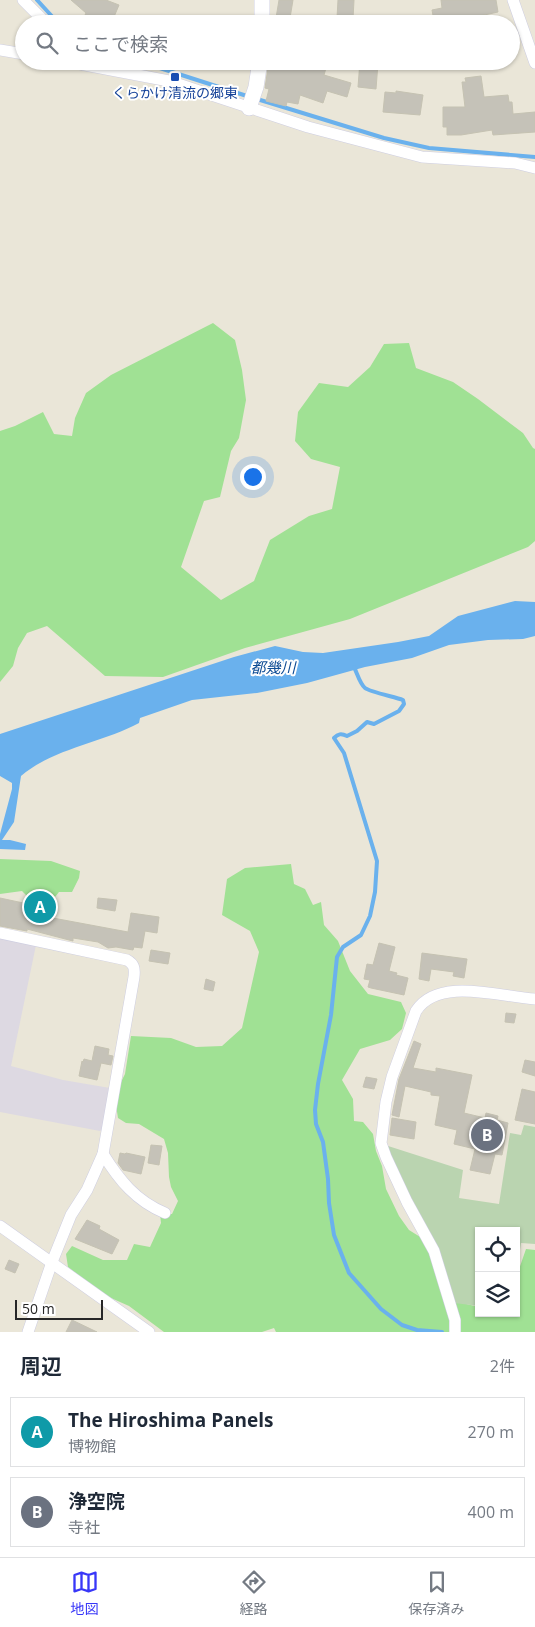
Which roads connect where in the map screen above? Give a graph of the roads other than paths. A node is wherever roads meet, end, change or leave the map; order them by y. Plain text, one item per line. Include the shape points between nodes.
1 (23, 0) edge
2 (262, 0) edge
3 (513, 0) edge
4 (38, 15) edge
5 (262, 15) edge
6 (518, 15) edge
7 (520, 20) edge
8 (0, 50) edge
9 (15, 52) edge
10 (535, 64) edge
11 (117, 70) edge
12 (259, 70) edge
13 (249, 108) junction
14 (535, 168) edge
15 (0, 933) edge
16 (535, 999) edge
17 (103, 1154) junction
18 (165, 1213) dead end
19 (0, 1226) edge
20 (52, 1262) junction
21 (28, 1332) edge
22 (149, 1332) edge
23 (455, 1332) edge

1 - 4 street
2 - 5 street
3 - 6 street
7 - 10 street
8 - 9 street
11 - 13 street via 169,81
12 - 13 street
13 - 14 street via 422,157 515,163
15 - 17 street via 127,960 135,968
16 - 23 street via 459,990 432,997 421,1003 416,1011 392,1077 381,1142 403,1193 434,1251 455,1320
17 - 18 street via 129,1189
17 - 20 street via 87,1190 71,1215
19 - 20 street
20 - 21 street
20 - 22 street

